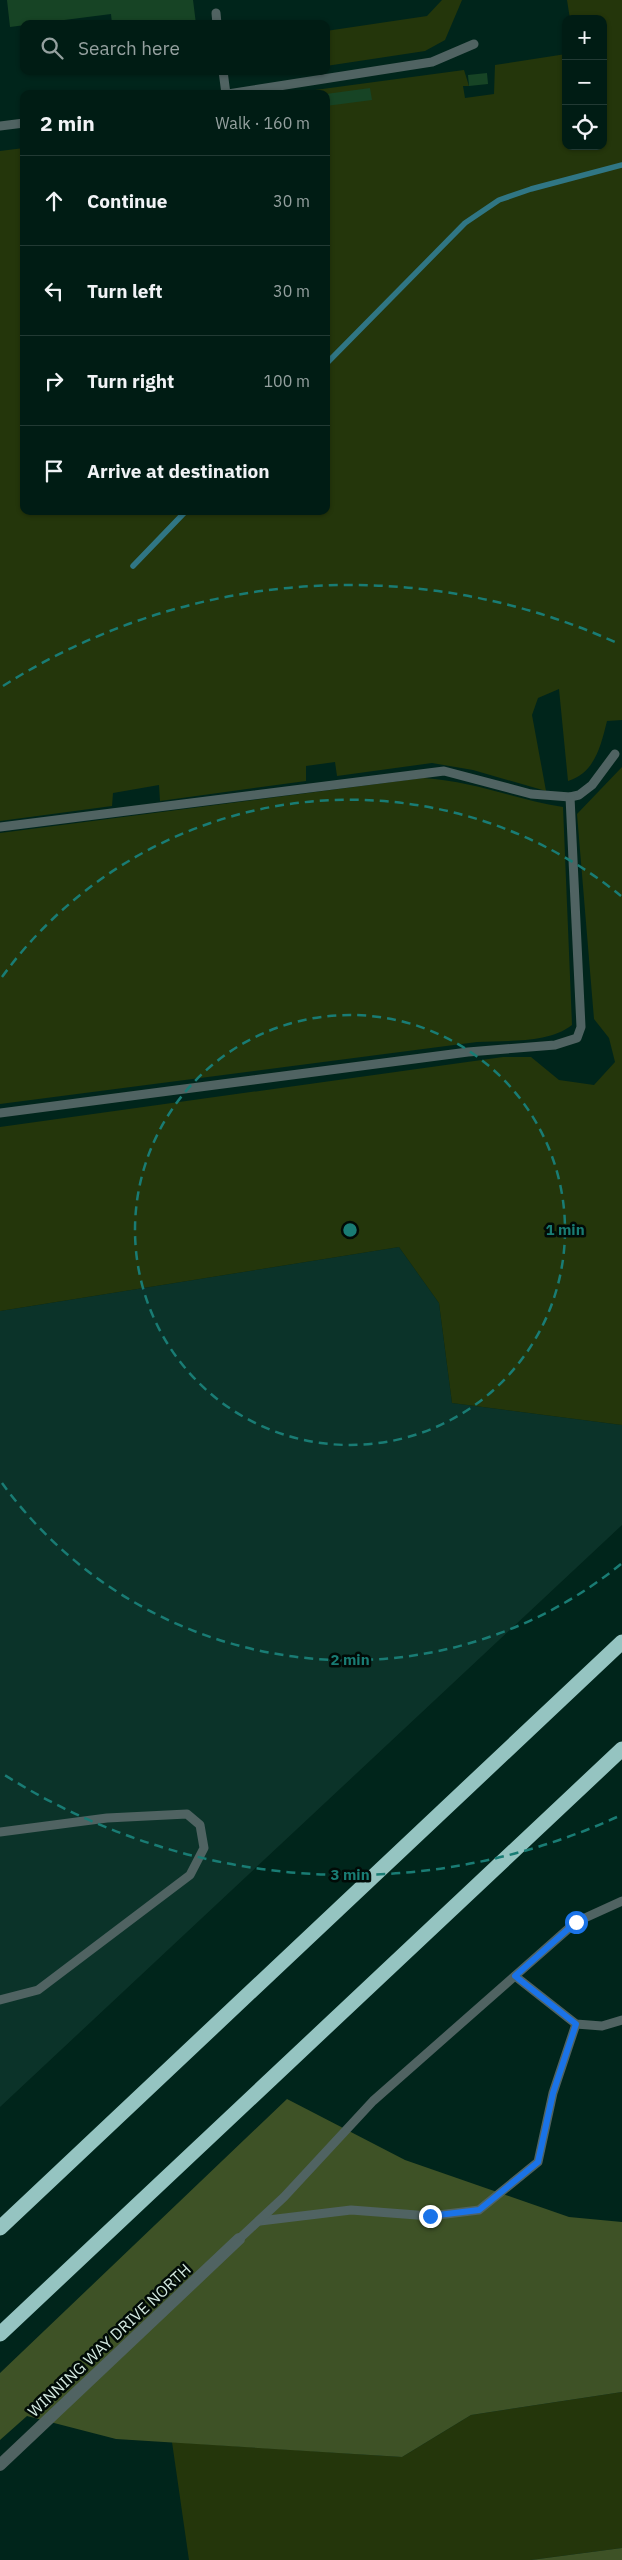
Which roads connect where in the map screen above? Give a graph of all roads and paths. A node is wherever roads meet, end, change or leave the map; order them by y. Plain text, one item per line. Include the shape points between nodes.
1 (216, 13) dead end
2 (217, 20) edge
3 (474, 44) dead end
4 (224, 75) edge
5 (226, 90) edge
6 (253, 90) edge
7 (20, 124) edge
8 (0, 126) edge
9 (615, 754) dead end
10 (570, 797) junction
11 (0, 827) edge
12 (0, 1113) edge
13 (622, 1642) edge
14 (622, 1749) edge
15 (0, 1832) edge
16 (622, 1901) edge
17 (515, 1976) junction
18 (0, 2000) edge
19 (622, 2020) edge
20 (576, 2024) junction
21 (259, 2220) junction
22 (0, 2228) edge
23 (240, 2239) joint
24 (0, 2334) edge
25 (0, 2465) edge

1 - 2 lane
3 - 6 lane via 432,62
4 - 5 lane
7 - 8 lane
9 - 10 lane via 592,785 579,795
10 - 11 lane via 531,794 444,771
10 - 12 lane via 581,1027 577,1038 555,1045 468,1052
13 - 22 highway
14 - 24 highway
15 - 18 lane via 107,1818 187,1814 200,1825 204,1848 190,1875 38,1990
16 - 17 lane via 576,1922
17 - 20 lane
17 - 21 lane via 373,2101
19 - 20 lane via 602,2026
20 - 21 lane via 553,2093 538,2162 479,2210 430,2216 352,2210
21 - 23 lane
23 - 25 street, WINNING WAY DRIVE NORTH

